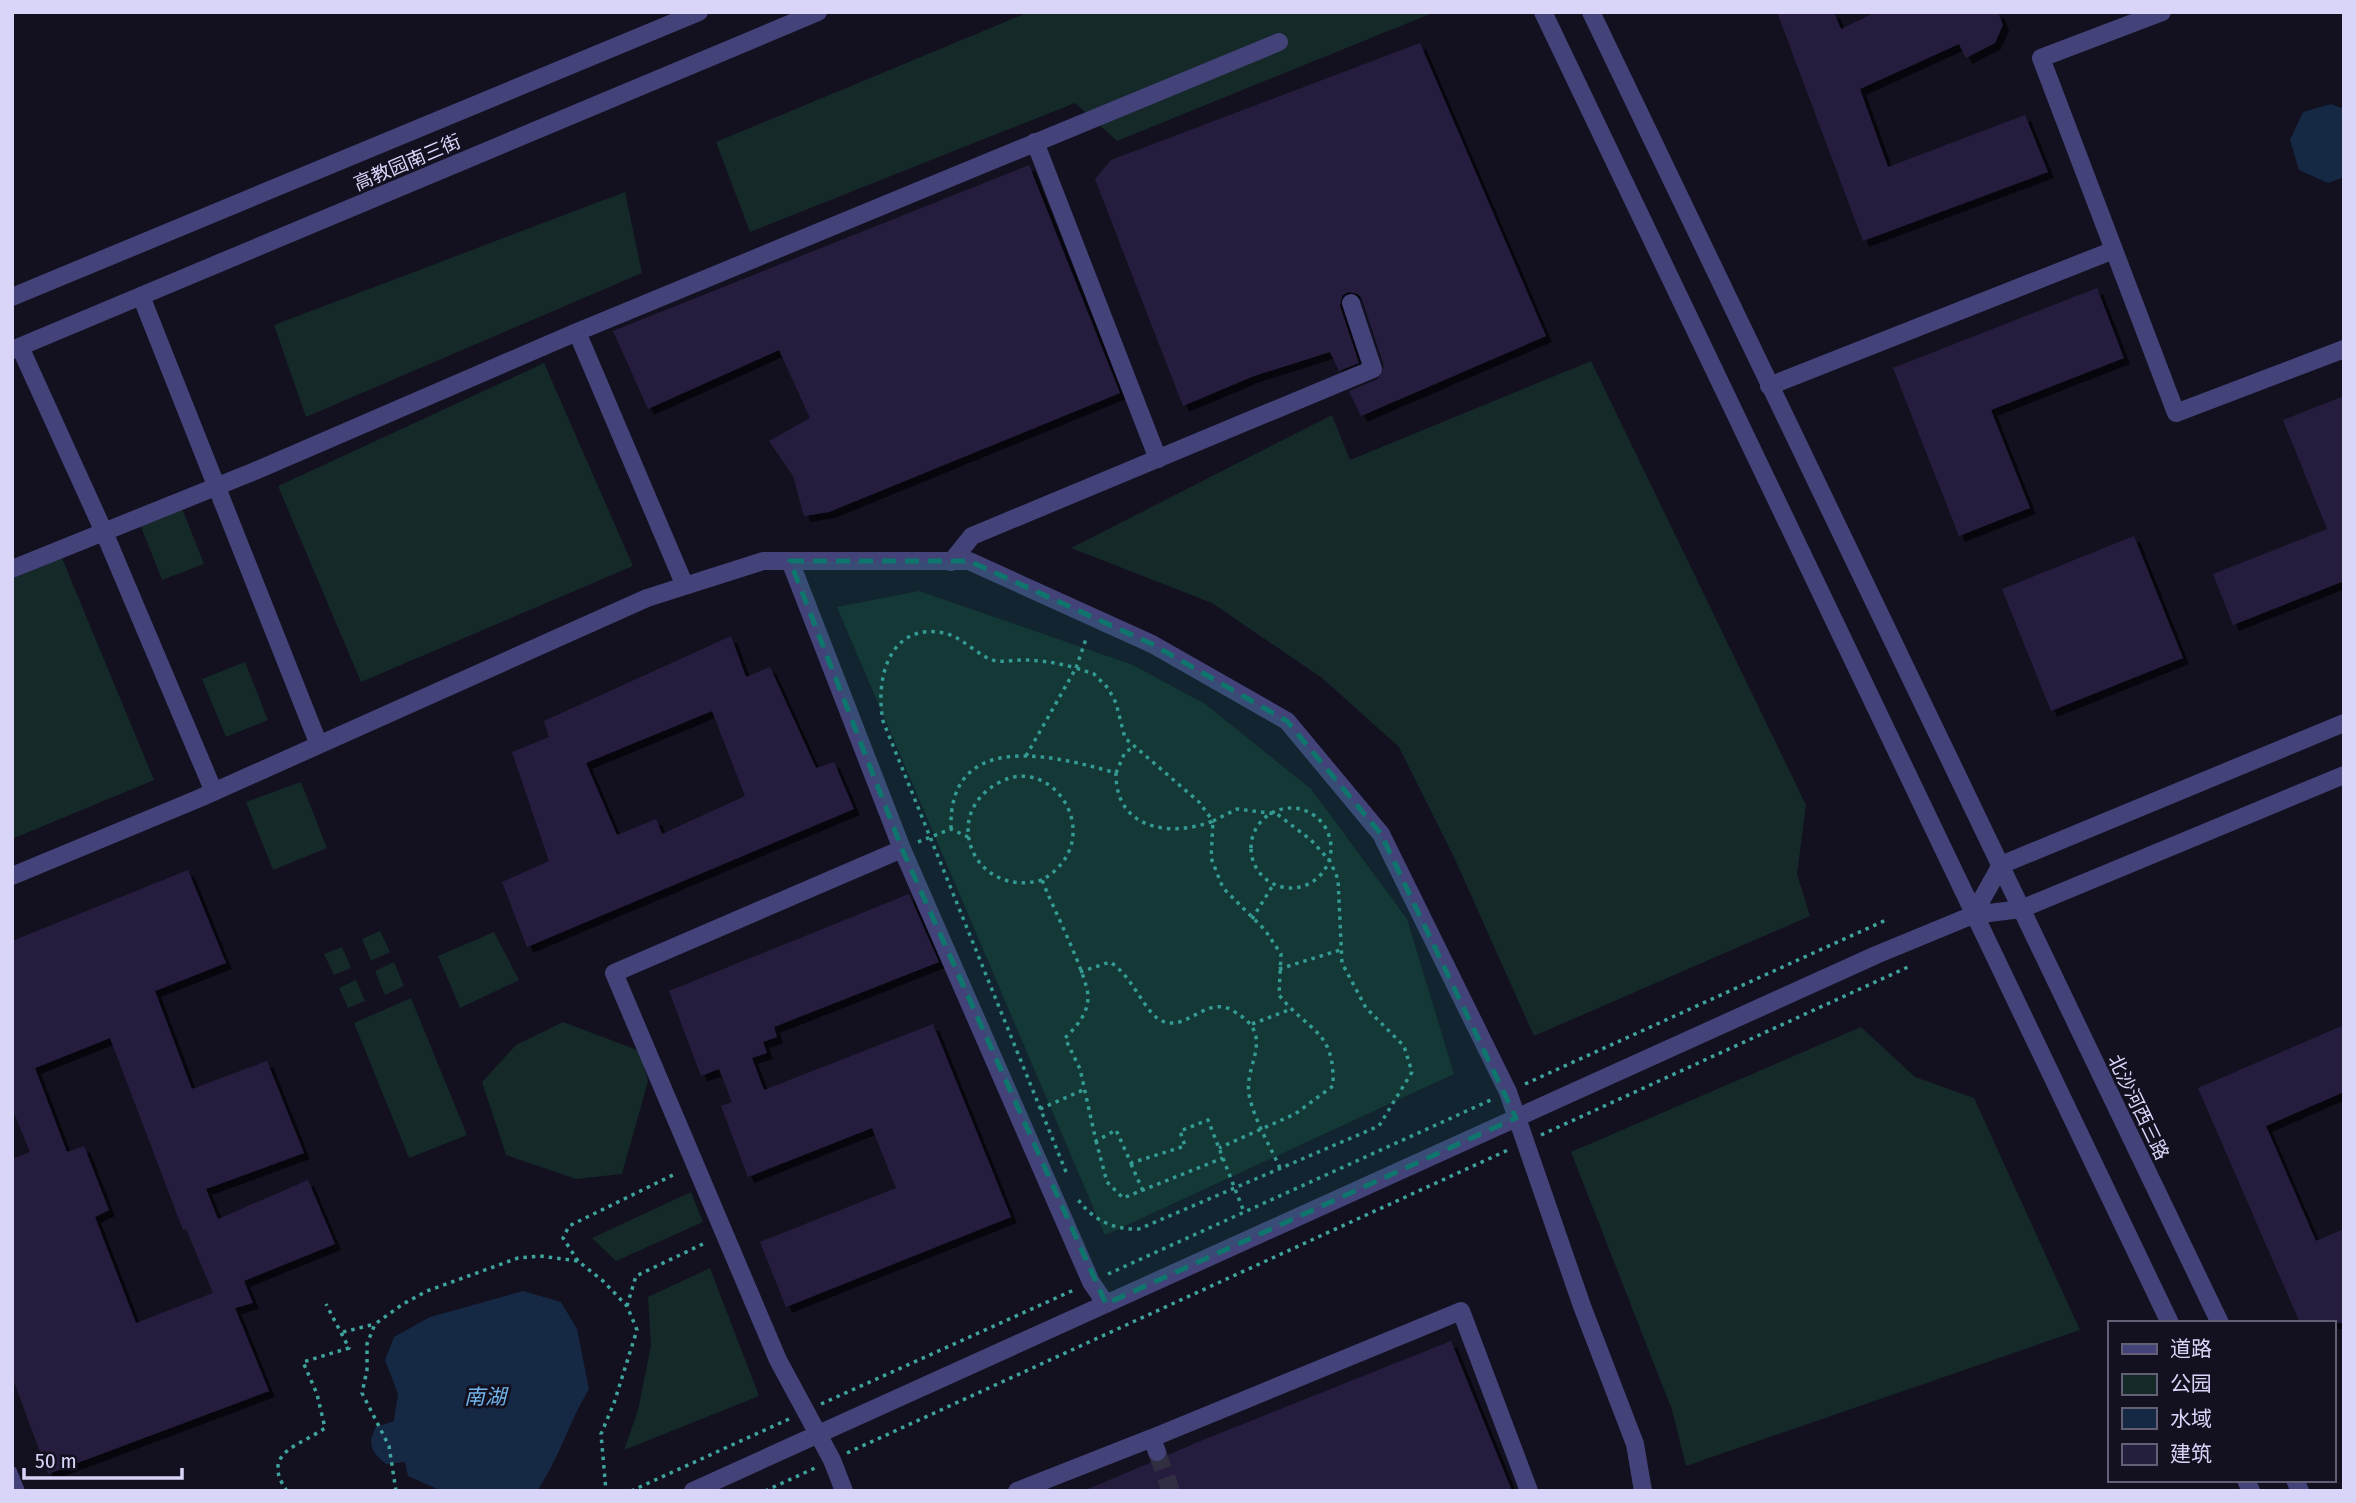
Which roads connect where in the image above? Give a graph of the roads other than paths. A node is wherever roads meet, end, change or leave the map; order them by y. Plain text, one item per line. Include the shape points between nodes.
1 (699, 12) edge
2 (818, 12) edge
3 (1543, 12) edge
4 (1591, 12) edge
5 (2162, 12) edge
6 (1279, 42) dead end
7 (1035, 142) junction
8 (2114, 250) junction
9 (141, 296) junction
10 (12, 297) edge
11 (1351, 303) dead end
12 (577, 332) junction
13 (16, 348) edge
14 (2344, 349) edge
15 (1769, 386) junction
16 (1157, 458) junction
17 (217, 486) junction
18 (104, 532) junction
19 (790, 561) junction
20 (951, 562) junction
21 (12, 569) edge
22 (685, 586) junction
23 (2344, 723) edge
24 (319, 745) junction
25 (2344, 775) edge
26 (214, 792) junction
27 (902, 849) junction
28 (2001, 865) junction
29 (12, 876) edge
30 (2021, 909) junction
31 (1973, 915) junction
32 (1516, 1118) junction
33 (1106, 1304) junction
34 (2169, 1321) edge
35 (2219, 1321) edge
36 (817, 1435) junction
37 (12, 1471) edge
38 (20, 1491) edge
39 (693, 1491) edge
40 (844, 1491) edge
41 (1017, 1491) edge
42 (1529, 1491) edge
43 (1643, 1491) edge

1 - 10 street, 高教园南三街
2 - 9 street, 高教园南三街
3 - 31 street
4 - 15 street, 北沙河西三路
5 - 8 street via 2041,58
6 - 7 street
7 - 12 street
7 - 16 street
8 - 14 street via 2176,413
8 - 15 street
9 - 13 street, 高教园南三街
9 - 17 street
11 - 16 street via 1373,369
12 - 17 street
12 - 22 street
13 - 18 street
15 - 28 street, 北沙河西三路
16 - 20 street via 972,536
17 - 18 street
17 - 24 street
18 - 21 street
18 - 26 street
19 - 20 street
19 - 22 street via 764,561
19 - 27 street
20 - 32 street via 969,561 1152,644 1287,721 1381,834 1508,1092
22 - 24 street via 647,598
23 - 28 street
24 - 26 street
25 - 30 street
26 - 29 street
27 - 33 street via 1091,1282
27 - 36 street via 614,973 778,1360
28 - 30 street, 北沙河西三路
28 - 31 street
30 - 31 street
30 - 35 street, 北沙河西三路
31 - 32 street
31 - 34 street
32 - 33 street
32 - 43 street via 1635,1444
33 - 36 street
36 - 39 street
36 - 40 street
37 - 38 lane
41 - 42 street via 1154,1445 1461,1311

